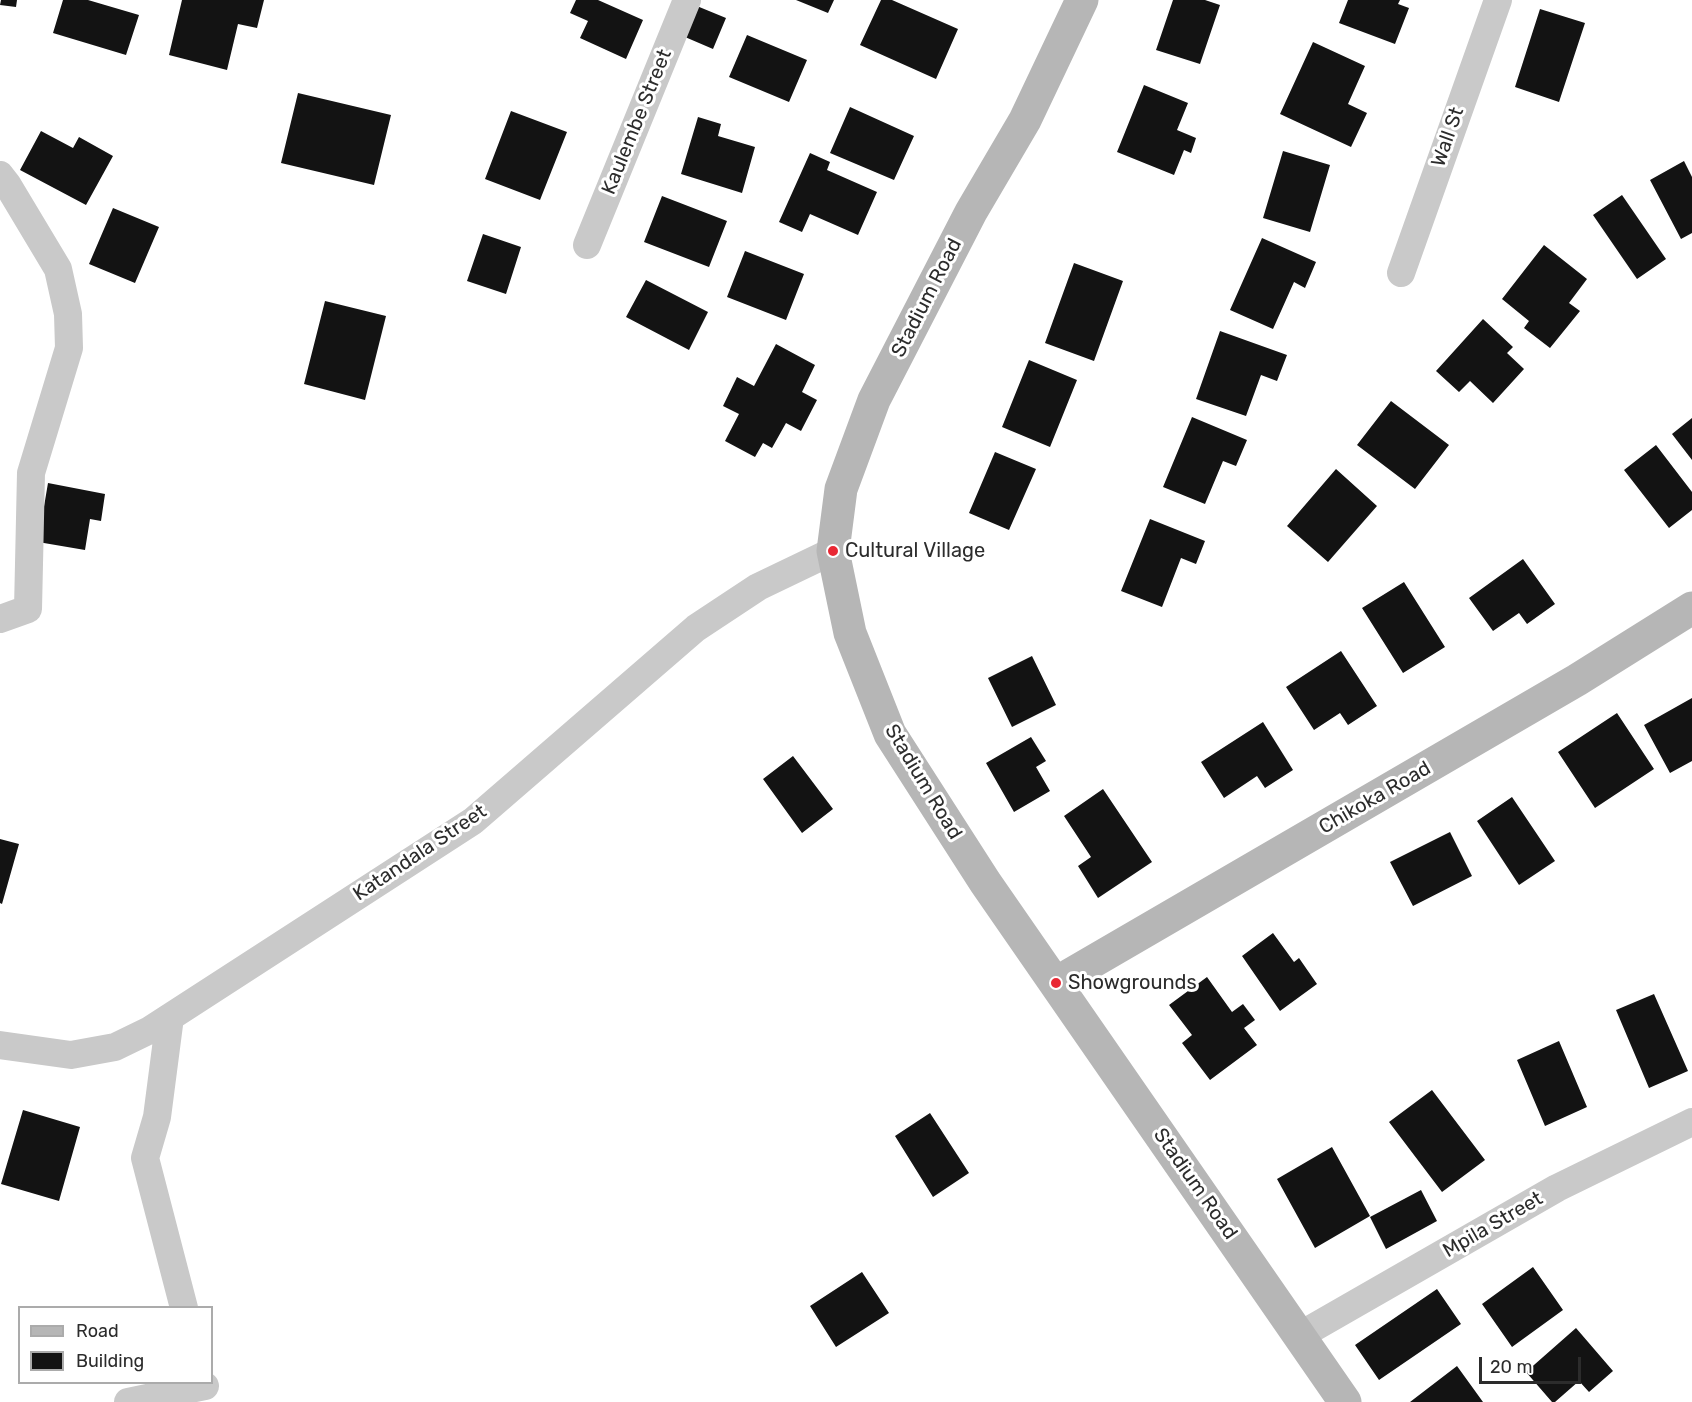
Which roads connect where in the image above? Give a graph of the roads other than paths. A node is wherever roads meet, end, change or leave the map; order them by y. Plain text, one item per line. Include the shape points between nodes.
1 (687, 0) edge
2 (1082, 0) edge
3 (1498, 0) edge
4 (0, 175) edge
5 (587, 245) dead end
6 (1401, 273) dead end
7 (833, 551) junction
8 (1692, 608) edge
9 (0, 619) edge
10 (1056, 983) junction
11 (170, 1017) junction
12 (0, 1045) edge
13 (1692, 1122) edge
14 (183, 1306) edge
15 (1299, 1336) junction
16 (206, 1390) edge
17 (128, 1402) edge
18 (1345, 1402) edge

1 - 5 street, Kaulembe Street
2 - 7 street, Stadium Road via 1025,120 971,212 874,400 841,489
3 - 6 street, Wall St
4 - 9 street via 58,269 68,314 69,348 31,473 28,609
7 - 10 street, Stadium Road via 850,633 890,734 985,882
7 - 11 street, Katandala Street via 758,587 696,628 472,821
8 - 10 street, Chikoka Road via 1577,680
10 - 15 street, Stadium Road
11 - 12 street, Katandala Street via 116,1047 71,1055
11 - 14 street via 157,1117 145,1158
13 - 15 street, Mpila Street via 1557,1188
15 - 18 street, Stadium Road
16 - 17 street

